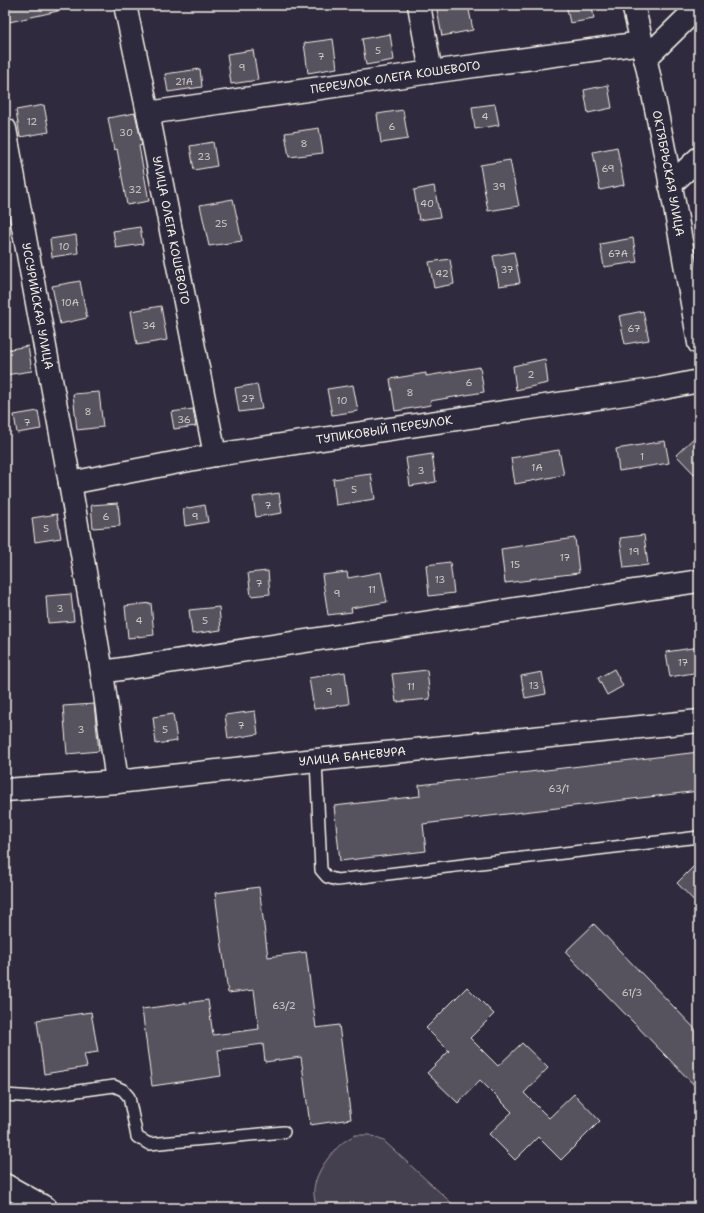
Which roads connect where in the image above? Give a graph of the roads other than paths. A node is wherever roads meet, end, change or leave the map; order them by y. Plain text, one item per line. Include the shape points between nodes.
1 (125, 5) edge
2 (419, 5) edge
3 (633, 5) edge
4 (699, 6) edge
5 (644, 51) junction
6 (431, 72) junction
7 (148, 113) junction
8 (5, 130) edge
9 (699, 158) edge
10 (670, 185) junction
11 (699, 342) edge
12 (699, 381) edge
13 (215, 455) junction
14 (70, 483) junction
15 (699, 581) edge
16 (102, 672) junction
17 (699, 721) edge
18 (316, 760) junction
19 (117, 782) junction
20 (5, 790) edge
21 (699, 837) edge
22 (5, 1095) edge
23 (284, 1132) dead end
24 (5, 1185) edge
25 (46, 1208) edge

1 - 7 street, УЛИЦА ОЛЕГА КОШЕВОГО
2 - 6 street
3 - 5 street, ОКТЯБРЬСКАЯ УЛИЦА
4 - 5 street
5 - 6 street, ПЕРЕУЛОК ОЛЕГА КОШЕВОГО
5 - 10 street, ОКТЯБРЬСКАЯ УЛИЦА
6 - 7 street, ПЕРЕУЛОК ОЛЕГА КОШЕВОГО
7 - 13 street, УЛИЦА ОЛЕГА КОШЕВОГО
8 - 14 street, УССУРИЙСКАЯ УЛИЦА
9 - 10 street
10 - 11 street, ОКТЯБРЬСКАЯ УЛИЦА
12 - 13 street, ТУПИКОВЫЙ ПЕРЕУЛОК
13 - 14 street, ТУПИКОВЫЙ ПЕРЕУЛОК
14 - 16 street, УССУРИЙСКАЯ УЛИЦА
15 - 16 street
16 - 19 street, УССУРИЙСКАЯ УЛИЦА
17 - 18 street, УЛИЦА БАНЕВУРА
18 - 19 street, УЛИЦА БАНЕВУРА
18 - 21 lane via 321,870 327,877 337,880
19 - 20 street, УЛИЦА БАНЕВУРА
22 - 23 lane via 34,1097 114,1086 123,1090 129,1097 137,1137 149,1144
24 - 25 street

